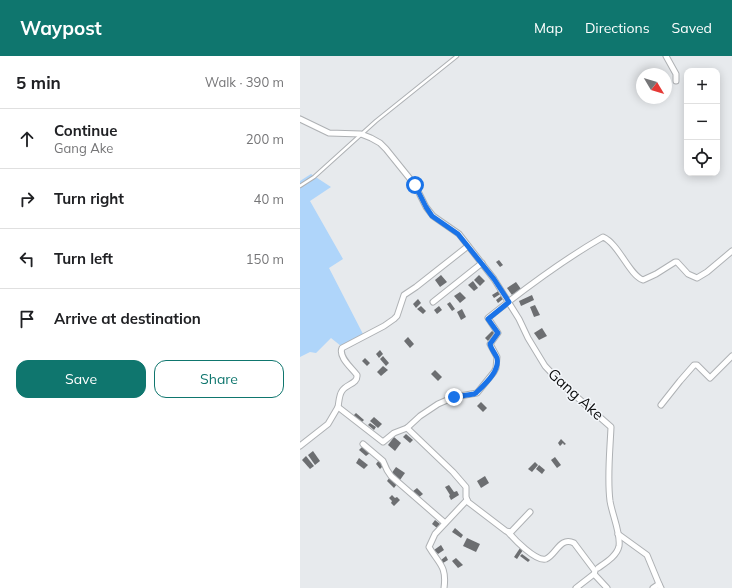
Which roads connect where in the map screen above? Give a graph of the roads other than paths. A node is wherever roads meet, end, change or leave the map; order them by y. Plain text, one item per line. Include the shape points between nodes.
1 (457, 56) edge
2 (666, 56) edge
3 (676, 81) dead end
4 (300, 119) edge
5 (361, 134) junction
6 (300, 186) edge
7 (468, 246) junction
8 (732, 251) edge
9 (482, 262) junction
10 (433, 302) dead end
11 (509, 302) junction
12 (732, 356) edge
13 (661, 405) dead end
14 (338, 407) junction
15 (407, 428) junction
16 (363, 444) dead end
17 (300, 446) edge
18 (467, 500) junction
19 (530, 512) dead end
20 (445, 523) junction
21 (508, 532) junction
22 (618, 534) junction
23 (598, 568) dead end
24 (594, 574) junction
25 (660, 586) edge
26 (444, 588) edge
27 (576, 588) edge
28 (607, 588) edge
29 (653, 588) edge

1 - 5 lane
2 - 3 street via 676,74
4 - 5 street, Gang Ake via 329,133
5 - 6 lane via 314,177
5 - 7 street, Gang Ake via 386,148 415,185 432,216 458,234
7 - 9 street, Gang Ake
7 - 14 street via 404,295 394,319 342,348 342,356 357,377 356,381 341,392
8 - 11 street via 697,278 688,274 677,262 643,280 636,276 617,250 603,237
9 - 10 street
9 - 11 street, Gang Ake
11 - 15 street via 488,319 498,333 490,344 497,357 494,372 476,393 454,397 438,404
11 - 22 street, Gang Ake via 545,366 611,427 609,491
12 - 13 street via 710,378 694,365
14 - 15 street via 381,442
14 - 17 street via 328,424
15 - 18 street via 466,487
16 - 20 street via 383,461 391,476
18 - 20 street
18 - 21 street
19 - 21 street via 515,529
20 - 26 street via 435,534 429,547 444,567
21 - 24 street via 520,545 541,559 547,558 563,542 572,542 595,571
22 - 23 street via 619,547
22 - 25 street via 647,555
24 - 27 street
24 - 28 street
25 - 29 street

